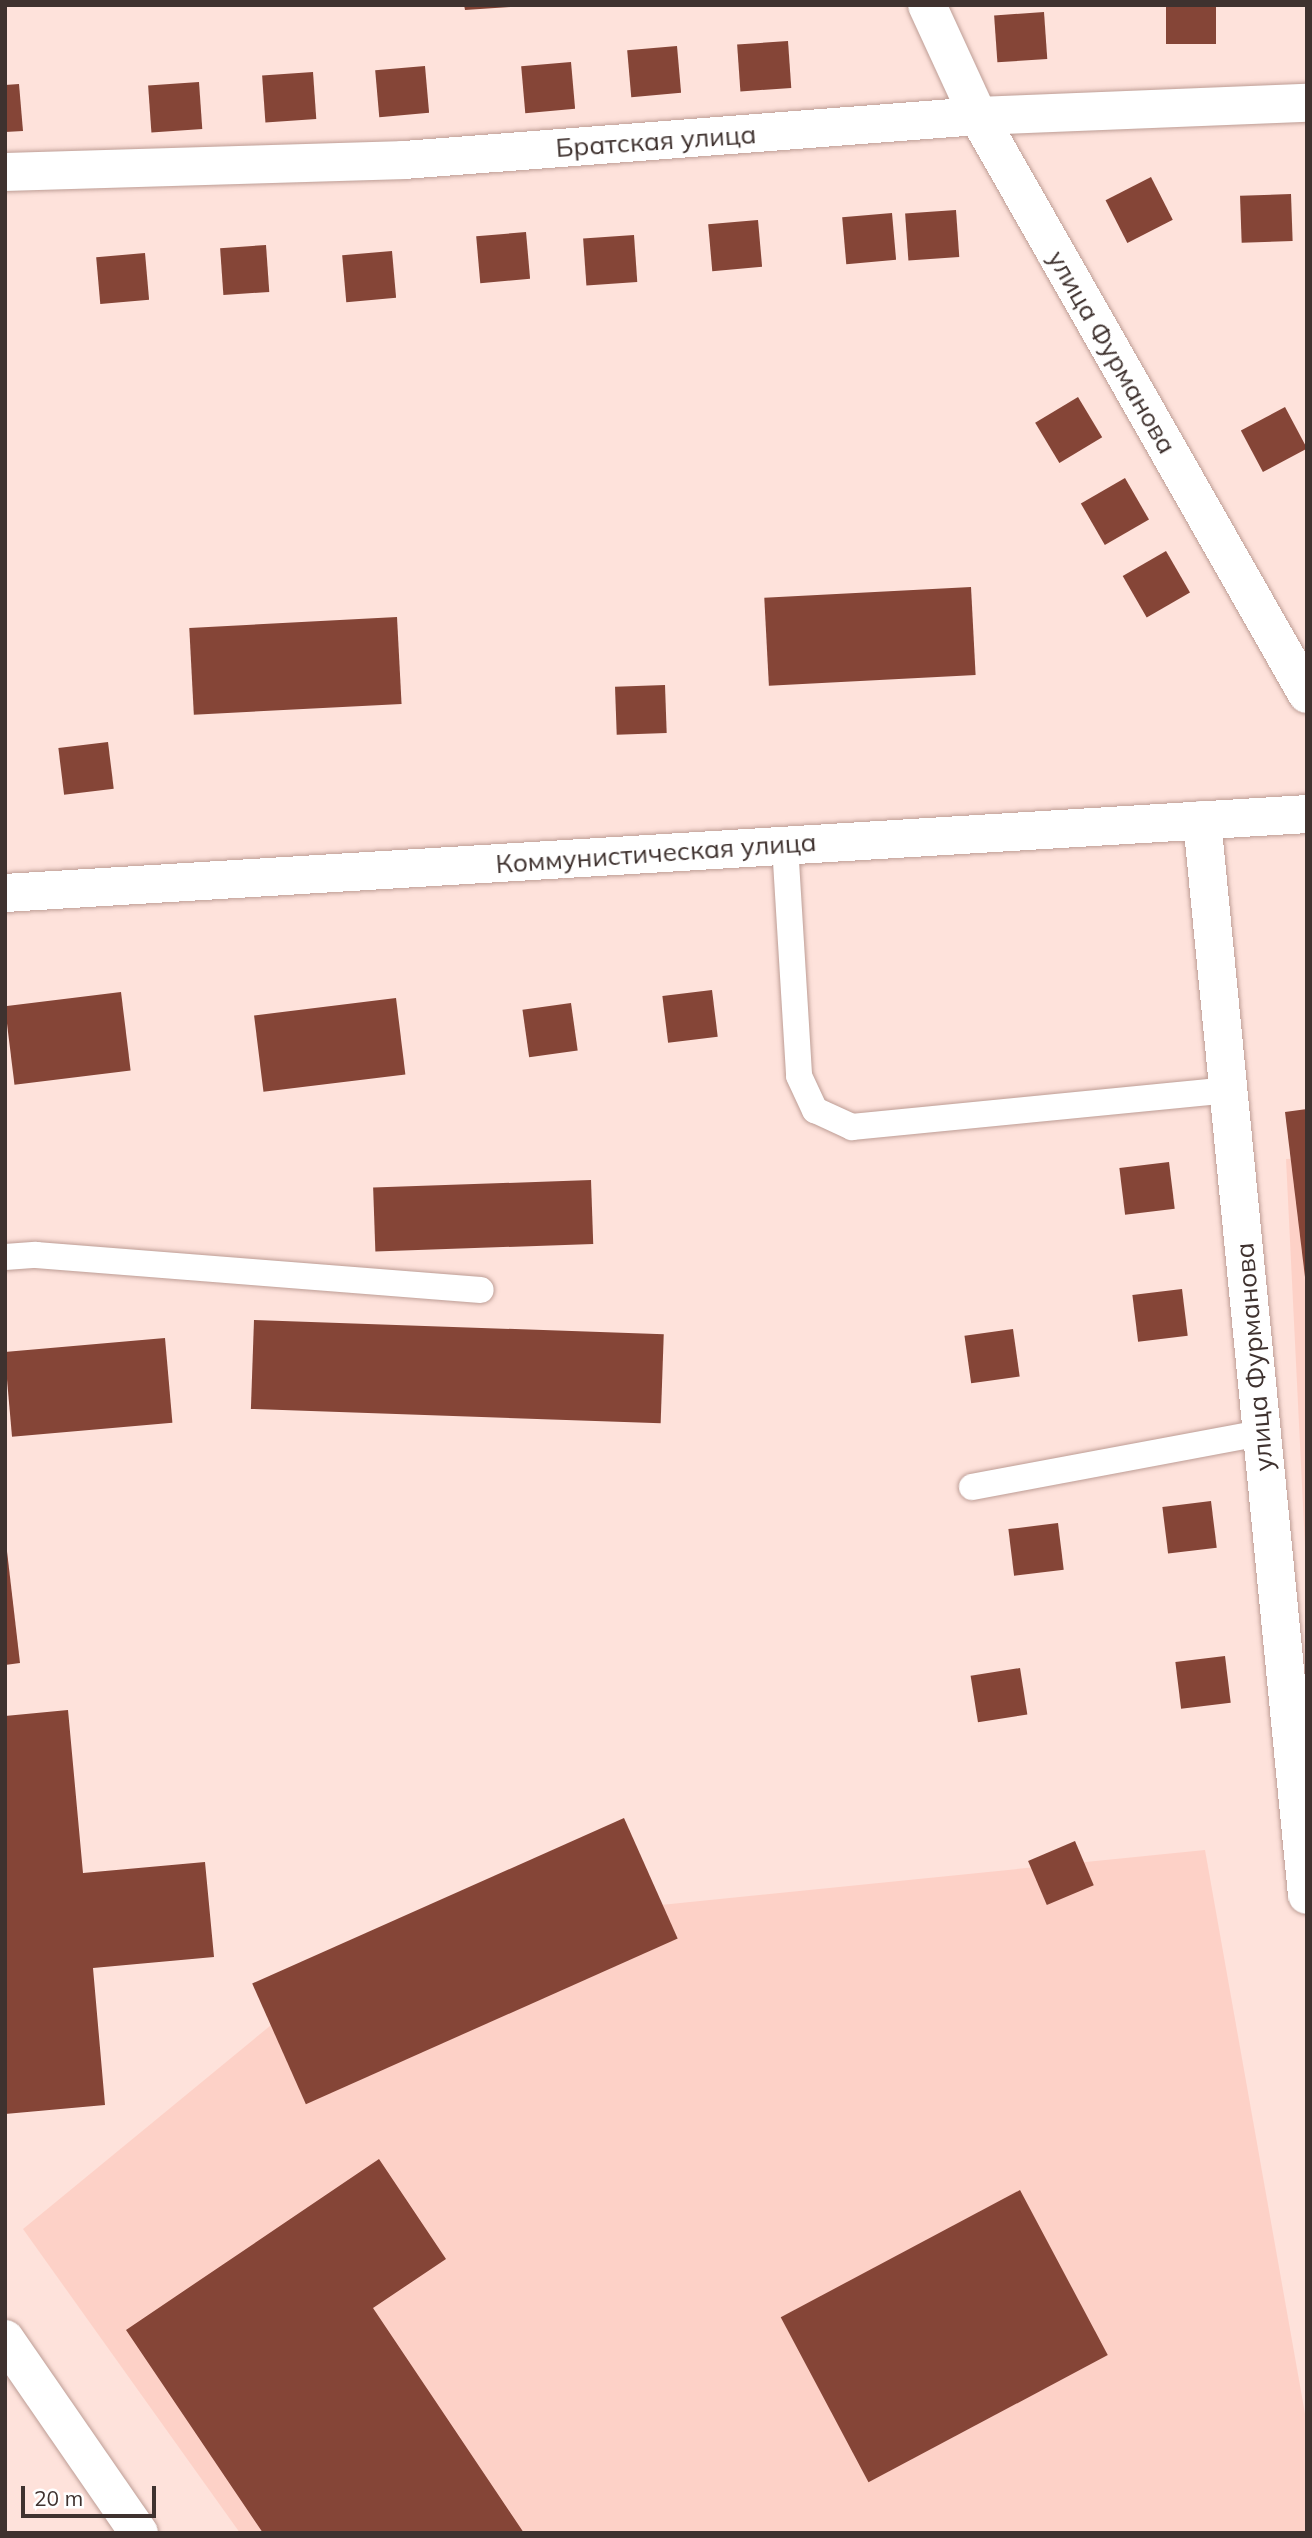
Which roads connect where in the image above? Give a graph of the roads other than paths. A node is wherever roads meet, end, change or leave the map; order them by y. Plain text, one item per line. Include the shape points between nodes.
1 (927, 5) edge
2 (1307, 103) edge
3 (978, 116) junction
4 (5, 172) edge
5 (1307, 694) edge
6 (1307, 814) edge
7 (1202, 820) junction
8 (785, 845) junction
9 (5, 893) edge
10 (1229, 1090) junction
11 (5, 1256) edge
12 (481, 1290) dead end
13 (1261, 1433) junction
14 (972, 1487) dead end
15 (1307, 1895) edge
16 (5, 2339) edge
17 (139, 2533) edge

1 - 3 street, улица Фурманова
2 - 3 street, Братская улица
3 - 4 street, Братская улица via 404,160
3 - 5 street, улица Фурманова
6 - 7 street, Коммунистическая улица
7 - 8 street, Коммунистическая улица
7 - 10 street, улица Фурманова
8 - 9 street, Коммунистическая улица
8 - 10 lane via 799,1076 815,1110 852,1127
10 - 13 street, улица Фурманова
11 - 12 lane
13 - 14 lane
13 - 15 street, улица Фурманова
16 - 17 street

